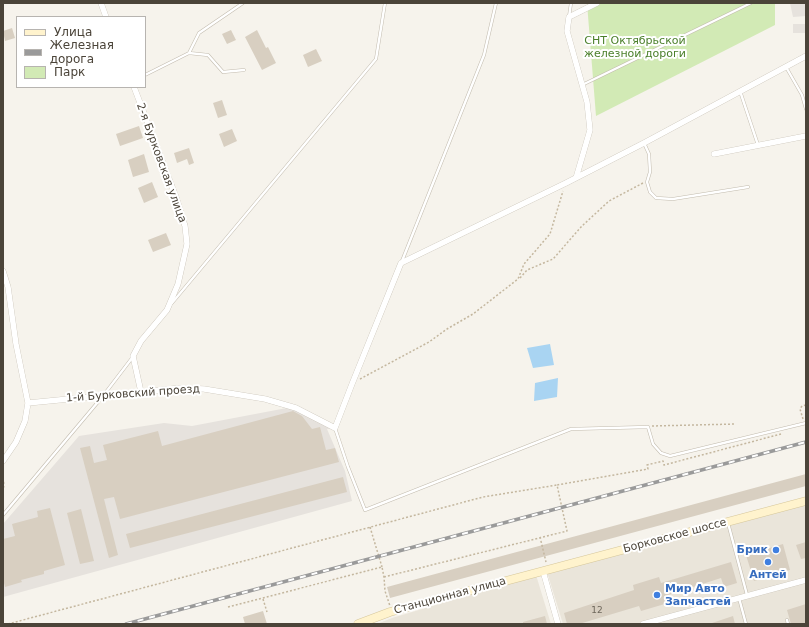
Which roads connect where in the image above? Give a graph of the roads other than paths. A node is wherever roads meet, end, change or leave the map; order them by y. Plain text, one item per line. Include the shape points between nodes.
1 (101, 3) edge
2 (243, 3) edge
3 (385, 3) edge
4 (496, 3) edge
5 (571, 3) edge
6 (597, 3) edge
7 (751, 3) edge
8 (106, 16) edge
9 (569, 17) junction
10 (189, 52) junction
11 (806, 56) edge
12 (786, 67) junction
13 (244, 70) dead end
14 (146, 74) edge
15 (582, 85) junction
16 (134, 88) edge
17 (740, 90) junction
18 (806, 109) edge
19 (806, 136) edge
20 (644, 143) junction
21 (758, 145) junction
22 (714, 154) dead end
23 (576, 178) junction
24 (748, 187) dead end
25 (401, 263) junction
26 (3, 271) edge
27 (167, 310) junction
28 (134, 356) junction
29 (141, 392) junction
30 (103, 396) junction
31 (28, 403) junction
32 (806, 423) edge
33 (335, 428) junction
34 (3, 461) edge
35 (806, 501) edge
36 (3, 515) edge
37 (728, 522) junction
38 (546, 570) junction
39 (806, 580) edge
40 (748, 596) junction
41 (739, 598) junction
42 (787, 620) dead end
43 (358, 624) edge
44 (558, 624) edge
45 (643, 624) edge
46 (746, 624) edge
47 (788, 624) edge

1 - 8 street
2 - 10 lane via 199,33
3 - 27 lane via 376,59
4 - 25 lane via 484,55
5 - 9 lane
6 - 9 street
7 - 15 lane
9 - 15 street via 566,31
10 - 13 lane via 208,55 223,72
10 - 14 lane
11 - 12 street
12 - 17 street
12 - 18 lane via 802,95
15 - 23 street via 590,130
16 - 27 street, 2-я Бурковская улица via 185,226 187,244 178,284
17 - 20 street
17 - 21 lane
19 - 21 street
20 - 23 street
20 - 24 lane via 649,154 650,172 647,182 650,192 656,198 673,199
21 - 22 street
23 - 25 street
25 - 33 street
26 - 31 street
27 - 28 street, 2-я Бурковская улица via 141,341
28 - 29 street
28 - 30 lane
29 - 30 street, 1-й Бурковский проезд
29 - 33 street, 1-й Бурковский проезд via 204,388 265,399 296,408
30 - 31 street, 1-й Бурковский проезд
30 - 36 lane
31 - 34 street via 25,420 16,442
32 - 33 lane via 670,456 661,453 653,444 648,427 571,429 365,510
35 - 37 main road, Борковское шоссе
37 - 38 main road, Борковское шоссе
37 - 40 lane
38 - 43 main road, Станционная улица via 391,611
38 - 44 street
39 - 40 street
40 - 41 street
41 - 45 street
41 - 46 lane
42 - 47 lane

